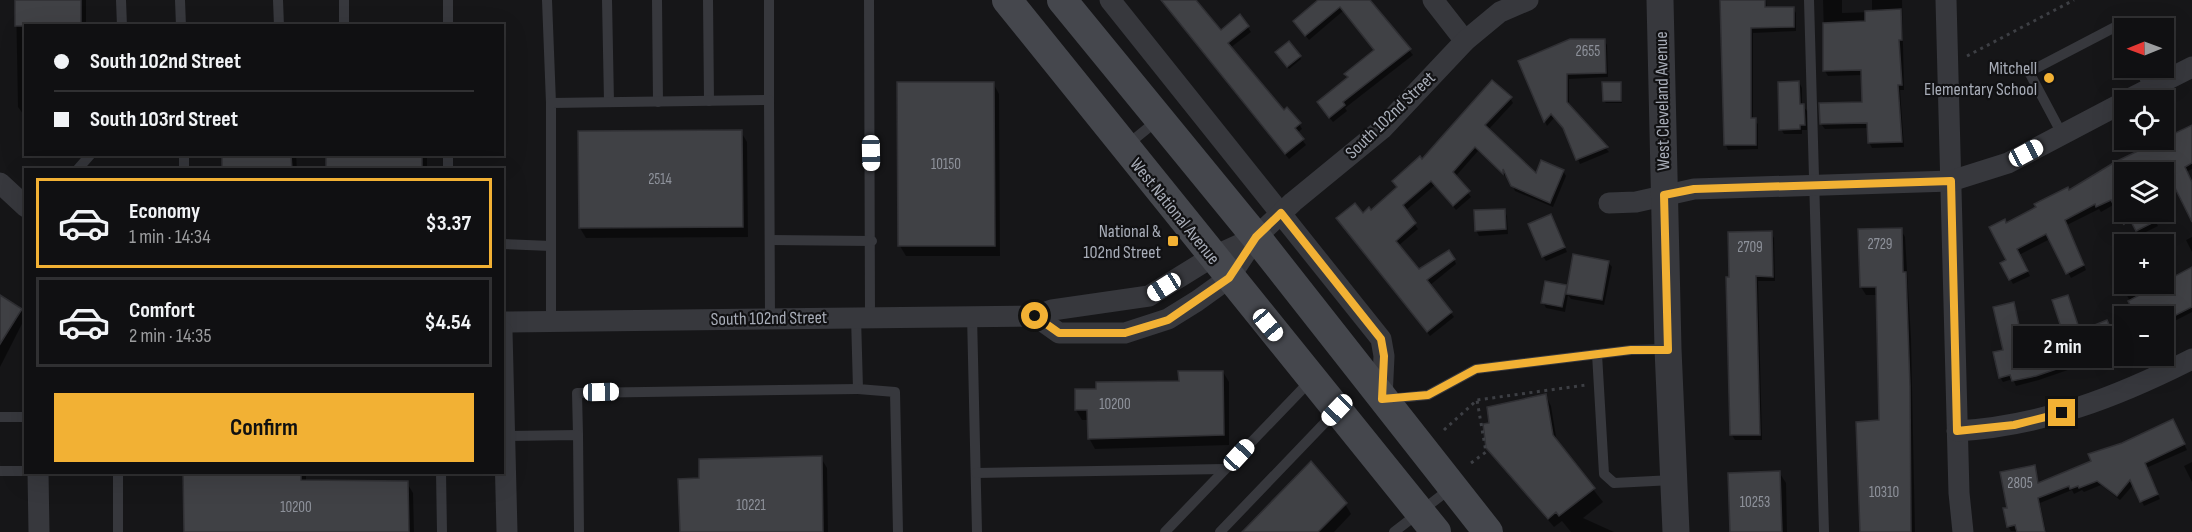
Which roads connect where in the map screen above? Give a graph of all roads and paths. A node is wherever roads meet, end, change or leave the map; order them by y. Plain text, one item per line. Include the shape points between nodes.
1 (121, 0) edge
2 (180, 0) edge
3 (278, 0) edge
4 (344, 0) edge
5 (448, 0) edge
6 (547, 0) edge
7 (607, 0) edge
8 (657, 0) edge
9 (708, 0) edge
10 (769, 0) edge
11 (869, 0) edge
12 (1007, 0) edge
13 (1062, 0) edge
14 (1110, 0) edge
15 (1433, 0) edge
16 (1660, 0) edge
17 (1809, 0) edge
18 (1946, 0) edge
19 (2074, 0) edge
20 (1522, 1) edge
21 (122, 24) edge
22 (183, 24) edge
23 (279, 24) edge
24 (344, 24) edge
25 (448, 24) edge
26 (2114, 29) edge
27 (1465, 41) junction
28 (1967, 56) dead end
29 (2192, 67) edge
30 (2144, 78) edge
31 (2150, 89) joint
32 (769, 100) junction
33 (709, 101) junction
34 (609, 102) junction
35 (658, 102) junction
36 (551, 103) junction
37 (2114, 107) edge
38 (1159, 118) junction
39 (2062, 134) junction
40 (1124, 147) junction
41 (89, 156) edge
42 (78, 168) edge
43 (1951, 181) junction
44 (0, 183) edge
45 (1815, 187) junction
46 (1664, 195) junction
47 (1609, 203) dead end
48 (24, 205) edge
49 (1281, 213) junction
50 (1256, 237) junction
51 (770, 240) junction
52 (872, 241) junction
53 (504, 244) edge
54 (551, 246) junction
55 (1220, 267) junction
56 (972, 315) junction
57 (1035, 316) junction
58 (863, 317) junction
59 (770, 318) junction
60 (551, 321) junction
61 (504, 322) edge
62 (1668, 350) junction
63 (1598, 354) junction
64 (2192, 359) edge
65 (1312, 379) junction
66 (1599, 383) junction
67 (858, 389) junction
68 (1382, 399) junction
69 (1477, 400) junction
70 (1337, 410) junction
71 (0, 417) edge
72 (24, 417) edge
73 (1444, 430) dead end
74 (1957, 431) junction
75 (504, 435) edge
76 (578, 435) junction
77 (1471, 463) dead end
78 (1226, 469) junction
79 (0, 471) edge
80 (24, 471) edge
81 (976, 473) junction
82 (38, 474) edge
83 (118, 474) edge
84 (441, 474) edge
85 (1672, 480) junction
86 (1451, 488) junction
87 (1428, 522) edge
88 (1674, 530) edge
89 (39, 532) edge
90 (118, 532) edge
91 (442, 532) edge
92 (507, 532) edge
93 (579, 532) edge
94 (898, 532) edge
95 (977, 532) edge
96 (1165, 532) edge
97 (1221, 532) edge
98 (1394, 532) edge
99 (1488, 532) edge
100 (1824, 532) edge
101 (1963, 532) edge

1 - 21 lane
2 - 22 lane
3 - 23 lane
4 - 24 lane
5 - 25 lane
6 - 36 lane
7 - 34 lane
8 - 35 lane
9 - 33 lane
10 - 32 lane
11 - 52 lane
12 - 40 main road, West National Avenue
13 - 38 main road
14 - 49 street
15 - 27 street
16 - 46 street, West Cleveland Avenue
17 - 45 lane
18 - 43 street
19 - 28 path
20 - 27 street, South 102nd Street via 1500,12
26 - 39 lane via 2029,72
27 - 49 street, South 102nd Street via 1382,129
29 - 31 street
30 - 31 lane
32 - 33 lane
32 - 51 lane
33 - 35 lane
34 - 35 lane
34 - 36 lane
36 - 54 lane
37 - 39 street
38 - 40 lane
38 - 50 main road
39 - 43 street via 2008,163
40 - 55 main road, West National Avenue
41 - 42 lane
43 - 45 street
43 - 74 street
44 - 48 street
45 - 46 street via 1694,189
45 - 100 lane
46 - 47 street
46 - 62 street, West Cleveland Avenue
49 - 50 street, South 102nd Street
49 - 68 street via 1381,339
50 - 55 street, South 102nd Street
50 - 68 main road
51 - 52 lane
51 - 59 lane
52 - 58 lane
53 - 54 lane
54 - 60 lane
55 - 57 street, South 102nd Street via 1149,296
55 - 57 street, South 102nd Street via 1168,320 1125,333 1059,333
55 - 65 main road, West National Avenue
56 - 57 street, South 102nd Street
56 - 58 street, South 102nd Street
56 - 81 lane
58 - 59 street, South 102nd Street
58 - 67 lane
59 - 60 street, South 102nd Street
60 - 61 street, South 102nd Street
62 - 63 lane
62 - 85 street, West Cleveland Avenue
63 - 66 lane
63 - 68 lane via 1476,369 1428,395
64 - 74 street via 2122,393 2062,413 2014,425
65 - 70 main road, West National Avenue
65 - 78 lane
66 - 69 path
66 - 85 lane via 1604,474 1614,483
67 - 76 lane via 577,393
67 - 94 lane via 895,392
68 - 86 main road
69 - 73 path
69 - 77 path via 1486,452
70 - 87 main road, West National Avenue
70 - 97 lane
71 - 72 lane
74 - 101 street
75 - 76 lane
75 - 92 street
76 - 93 lane
78 - 81 lane
78 - 96 lane
79 - 80 lane
81 - 95 lane
82 - 89 street
83 - 90 lane
84 - 91 lane
85 - 88 street, West Cleveland Avenue
86 - 87 lane
86 - 99 main road
87 - 98 lane

